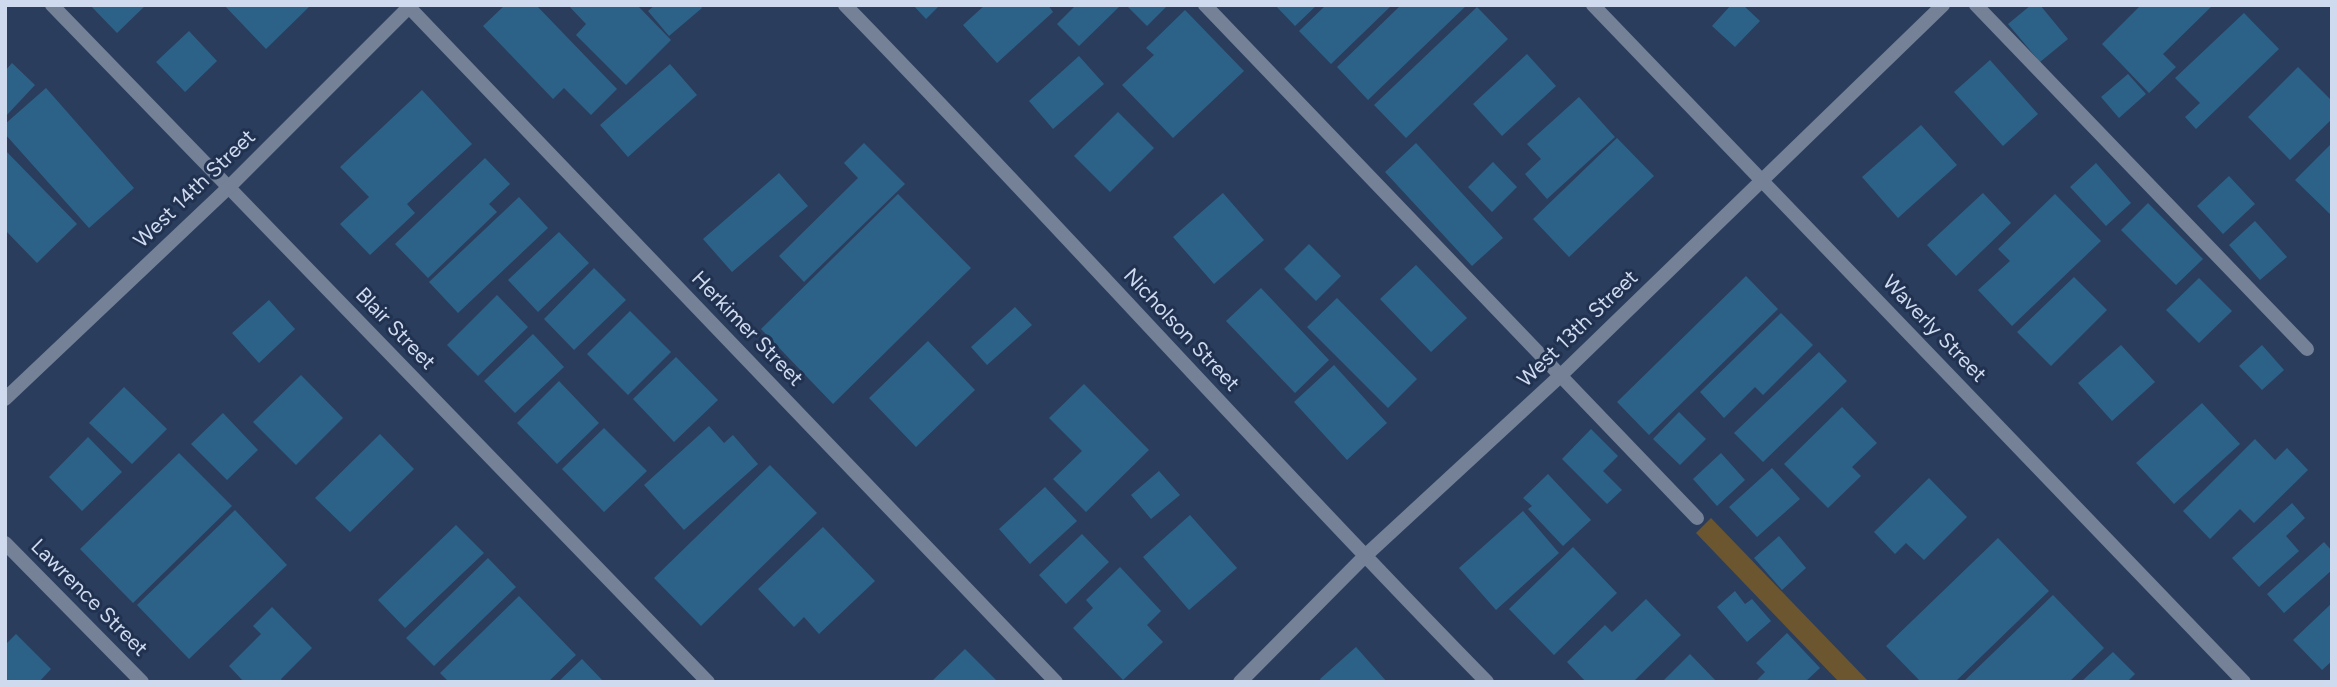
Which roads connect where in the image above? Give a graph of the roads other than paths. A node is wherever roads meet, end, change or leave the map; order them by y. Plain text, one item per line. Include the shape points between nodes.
1 (52, 5) edge
2 (845, 5) edge
3 (1205, 5) edge
4 (1593, 5) edge
5 (1943, 5) edge
6 (1976, 5) edge
7 (409, 6) edge
8 (1762, 180) junction
9 (229, 187) junction
10 (2308, 349) dead end
11 (1559, 377) junction
12 (5, 399) edge
13 (1697, 518) dead end
14 (5, 543) edge
15 (1364, 557) junction
16 (142, 682) edge
17 (708, 682) edge
18 (1056, 682) edge
19 (1240, 682) edge
20 (1487, 682) edge
21 (2244, 682) edge

1 - 9 street, Blair Street
2 - 15 street, Nicholson Street
3 - 11 street
4 - 8 street, Waverly Street
5 - 8 street, West 13th Street
6 - 10 street
7 - 9 street, West 14th Street
7 - 18 street, Herkimer Street
8 - 11 street, West 13th Street
8 - 21 street, Waverly Street
9 - 12 street, West 14th Street
9 - 17 street, Blair Street
11 - 13 street
11 - 15 street, West 13th Street
14 - 16 street, Lawrence Street
15 - 19 street, West 13th Street
15 - 20 street, Nicholson Street

